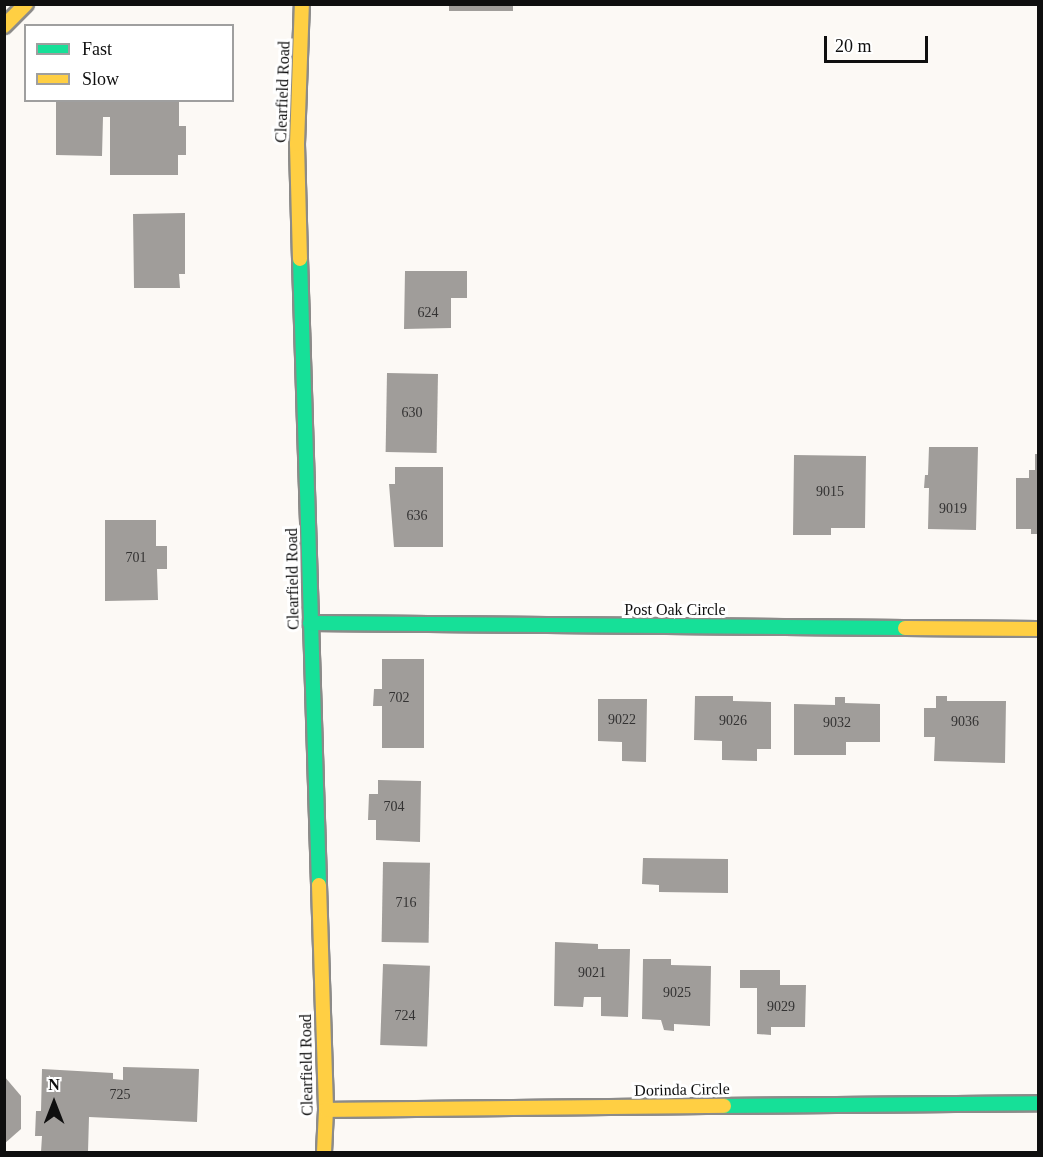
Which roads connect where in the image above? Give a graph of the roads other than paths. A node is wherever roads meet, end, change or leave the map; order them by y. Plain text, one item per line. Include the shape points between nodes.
1 (26, 4) edge
2 (302, 4) edge
3 (4, 26) edge
4 (310, 623) junction
5 (1038, 629) edge
6 (1038, 1103) edge
7 (326, 1110) junction
8 (324, 1152) edge

1 - 3 street
2 - 4 street, Clearfield Road via 297,144
4 - 5 street, Post Oak Circle
4 - 7 street, Clearfield Road
6 - 7 street, Dorinda Circle
7 - 8 street, Clearfield Road

